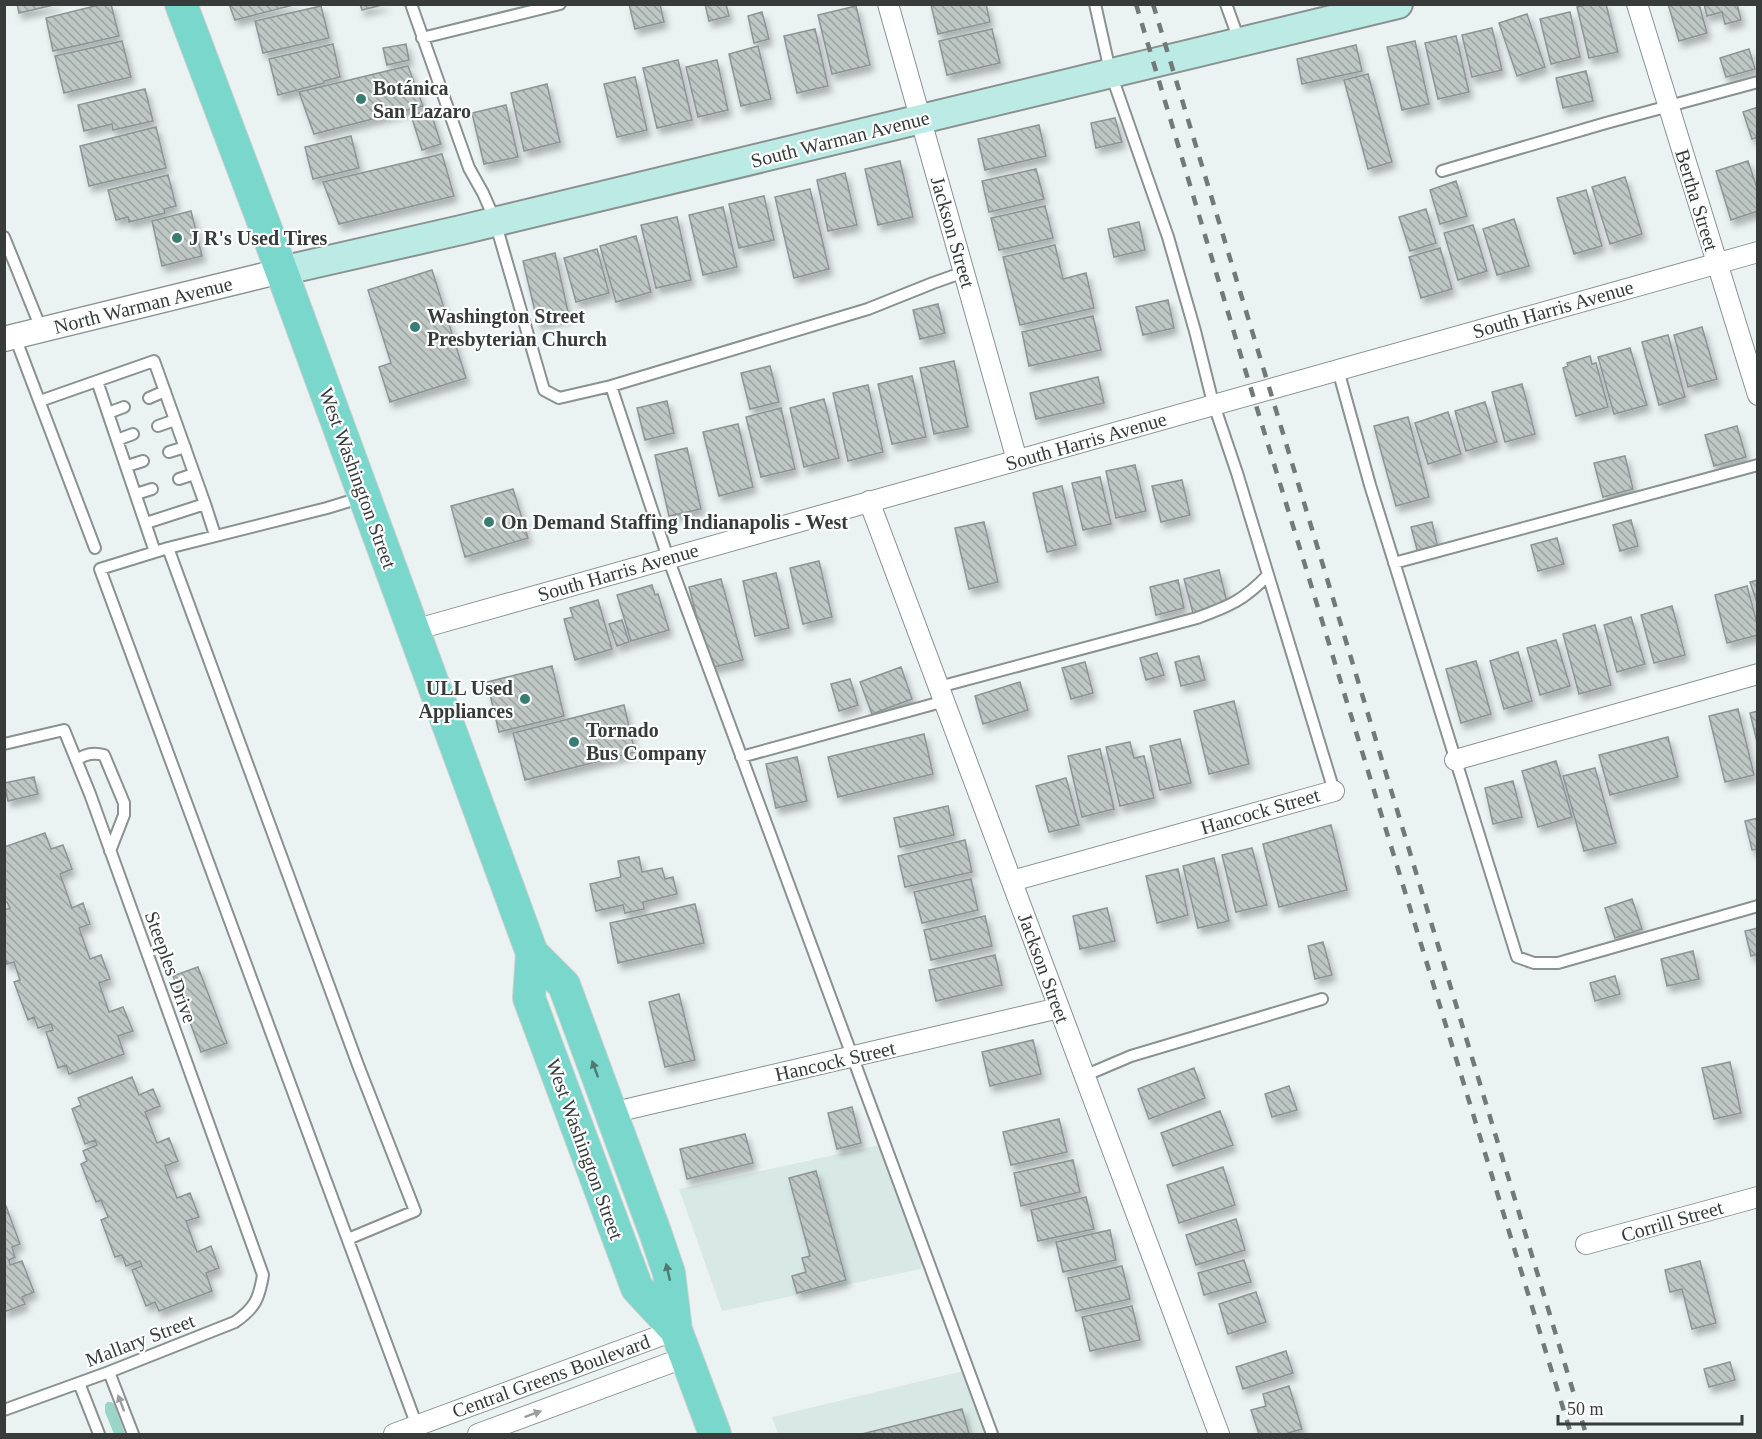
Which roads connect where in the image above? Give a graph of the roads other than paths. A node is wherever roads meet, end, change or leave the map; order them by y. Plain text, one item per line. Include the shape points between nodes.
1 (181, 4) edge
2 (411, 4) edge
3 (560, 4) edge
4 (888, 4) edge
5 (1095, 4) edge
6 (1226, 4) edge
7 (1398, 4) edge
8 (1637, 4) edge
9 (423, 38) junction
10 (1240, 43) junction
11 (1112, 74) junction
12 (1758, 82) edge
13 (1668, 106) junction
14 (921, 119) junction
15 (1442, 171) dead end
16 (495, 222) junction
17 (4, 237) edge
18 (1758, 252) edge
19 (1716, 264) junction
20 (281, 271) junction
21 (964, 272) junction
22 (42, 331) junction
23 (10, 338) edge
24 (1338, 370) junction
25 (97, 381) junction
26 (611, 386) junction
27 (165, 392) junction
28 (1758, 395) edge
29 (148, 398) dead end
30 (40, 401) junction
31 (1214, 405) junction
32 (124, 407) dead end
33 (108, 413) junction
34 (175, 420) junction
35 (158, 426) dead end
36 (133, 434) dead end
37 (117, 440) junction
38 (185, 447) junction
39 (170, 452) dead end
40 (1017, 460) junction
41 (143, 461) dead end
42 (1758, 465) edge
43 (126, 466) junction
44 (194, 474) junction
45 (179, 479) dead end
46 (152, 489) dead end
47 (136, 494) junction
48 (364, 496) junction
49 (869, 501) junction
50 (205, 504) junction
51 (146, 523) junction
52 (215, 536) junction
53 (95, 548) dead end
54 (168, 548) junction
55 (156, 552) junction
56 (668, 558) junction
57 (1394, 563) junction
58 (1268, 575) junction
59 (414, 630) junction
60 (1758, 674) edge
61 (942, 694) junction
62 (4, 744) edge
63 (741, 756) junction
64 (76, 760) junction
65 (1455, 760) junction
66 (1334, 790) joint
67 (110, 851) junction
68 (1012, 881) junction
69 (1758, 906) edge
70 (532, 953) junction
71 (1322, 999) dead end
72 (1059, 1008) junction
73 (853, 1057) junction
74 (1084, 1076) junction
75 (611, 1113) junction
76 (1758, 1197) edge
77 (348, 1239) junction
78 (1586, 1244) dead end
79 (263, 1275) joint
80 (681, 1343) junction
81 (109, 1372) junction
82 (79, 1383) junction
83 (4, 1410) edge
84 (417, 1426) junction
85 (99, 1434) edge
86 (133, 1434) edge
87 (393, 1434) edge
88 (478, 1434) edge
89 (715, 1434) edge
90 (992, 1434) edge
91 (1219, 1434) edge

1 - 20 main road, West Washington Street
2 - 9 lane
3 - 9 lane
4 - 14 street, Jackson Street
5 - 11 lane
6 - 10 lane
7 - 10 main road, South Warman Avenue
8 - 13 street, Bertha Street
9 - 16 lane via 469,168
10 - 11 main road, South Warman Avenue
11 - 14 main road, South Warman Avenue
11 - 31 lane via 1168,237
12 - 13 lane
13 - 15 lane
13 - 19 street, Bertha Street
14 - 16 main road, South Warman Avenue
14 - 21 street, Jackson Street
16 - 20 main road, South Warman Avenue
16 - 26 lane via 544,390 559,398
17 - 22 lane
18 - 19 street, South Harris Avenue
19 - 24 street, South Harris Avenue
19 - 28 street, Bertha Street
20 - 22 street, North Warman Avenue
20 - 48 main road, West Washington Street
21 - 26 lane via 868,309
21 - 40 street, Jackson Street
22 - 23 street, North Warman Avenue
23 - 30 lane
24 - 31 street, South Harris Avenue
24 - 57 lane
25 - 27 lane via 154,361
25 - 30 lane
25 - 33 lane
26 - 56 lane
27 - 29 lane
27 - 34 lane
30 - 53 lane
31 - 40 street, South Harris Avenue
31 - 58 lane
32 - 33 lane
33 - 37 lane
34 - 35 lane
34 - 38 lane
36 - 37 lane
37 - 43 lane
38 - 39 lane
38 - 44 lane
40 - 49 street, South Harris Avenue
41 - 43 lane
42 - 57 lane
43 - 47 lane
44 - 45 lane
44 - 50 lane
46 - 47 lane
47 - 51 lane
48 - 52 lane
48 - 59 main road, West Washington Street
49 - 56 street, South Harris Avenue
49 - 61 street, Jackson Street
50 - 51 lane
50 - 52 lane
51 - 55 lane
52 - 54 lane
54 - 55 lane
54 - 77 lane via 415,1211
55 - 77 lane via 100,569
56 - 59 street, South Harris Avenue
56 - 63 lane
57 - 65 lane
58 - 61 lane via 1233,604 1197,618
58 - 66 lane
59 - 70 main road, West Washington Street
60 - 65 street
61 - 63 lane
61 - 68 street, Jackson Street
62 - 64 lane, Steeples Drive via 64,730
63 - 73 lane
64 - 67 lane, Steeples Drive
64 - 67 lane via 90,753 105,754 124,803 124,815
65 - 69 lane via 1516,957 1534,963 1558,963
66 - 68 street, Hancock Street
67 - 79 lane, Steeples Drive
68 - 72 street, Jackson Street
75 -> 70 main road, West Washington Street via 564,985
70 - 80 main road, West Washington Street via 529,998 637,1288
71 - 74 lane via 1131,1056
72 - 73 street, Hancock Street
72 - 74 street, Jackson Street
73 - 75 street, Hancock Street
73 - 90 lane
74 - 91 street, Jackson Street
80 -> 75 main road, West Washington Street via 669,1273
76 - 78 street, Corrill Street
77 - 84 lane
79 - 81 lane, Mallary Street via 260,1294 250,1311 235,1322
80 - 84 street, Central Greens Boulevard
88 -> 80 street, Central Greens Boulevard
80 - 89 main road, West Washington Street
81 - 82 lane, Mallary Street
86 -> 81 lane
82 - 83 lane, Mallary Street
82 - 85 lane
84 - 87 street, Central Greens Boulevard

